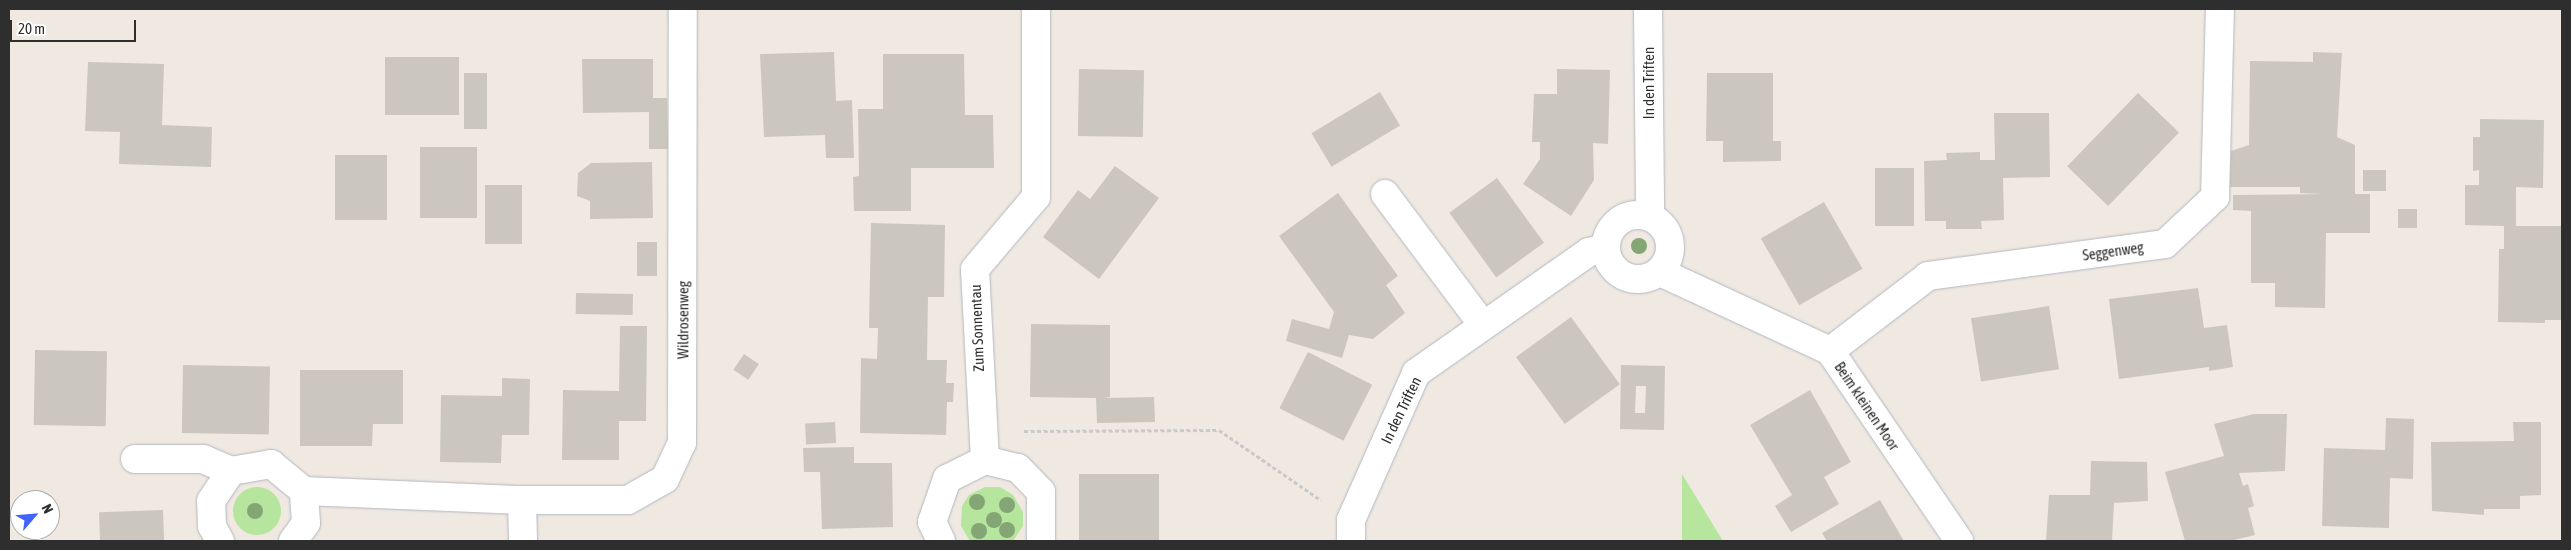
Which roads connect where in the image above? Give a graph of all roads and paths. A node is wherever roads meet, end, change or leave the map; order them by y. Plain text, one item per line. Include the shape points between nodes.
1 (683, 9) edge
2 (1036, 9) edge
3 (1648, 9) edge
4 (2220, 9) edge
5 (1385, 194) dead end
6 (1650, 217) junction
7 (1606, 248) junction
8 (1660, 272) junction
9 (1483, 325) junction
10 (1830, 351) junction
11 (982, 430) junction
12 (135, 459) dead end
13 (984, 460) junction
14 (231, 471) junction
15 (304, 491) junction
16 (522, 500) junction
17 (1351, 530) edge
18 (220, 541) edge
19 (293, 541) edge
20 (523, 541) edge
21 (941, 541) edge
22 (1040, 541) edge
23 (1372, 541) edge
24 (1959, 541) edge

1 - 16 street, Wildrosenweg via 682,443 665,479 628,500
2 - 11 street, Zum Sonnentau via 1036,197 975,269
3 - 6 street, In den Triften
4 - 10 street, Seggenweg via 2215,198 2165,244 1928,276
5 - 9 street
6 - 7 street via 1634,215 1619,221 1609,233
6 - 8 street via 1664,226 1670,242 1669,258
7 - 8 street via 1611,266 1625,278 1644,280
7 - 9 street, In den Triften via 1589,252
8 - 10 street, Beim kleinen Moor
9 - 17 street, In den Triften via 1416,373
10 - 24 street, Beim kleinen Moor
11 - 13 street, Zum Sonnentau
11 - 17 path via 1220,430
12 - 14 street via 203,459
13 - 21 street via 947,479 932,522
13 - 22 street via 1018,468 1041,492
14 - 15 street via 271,464
14 - 18 street via 210,501 212,526
15 - 16 street, Wildrosenweg
15 - 19 street via 306,523
16 - 20 street
17 - 23 street

